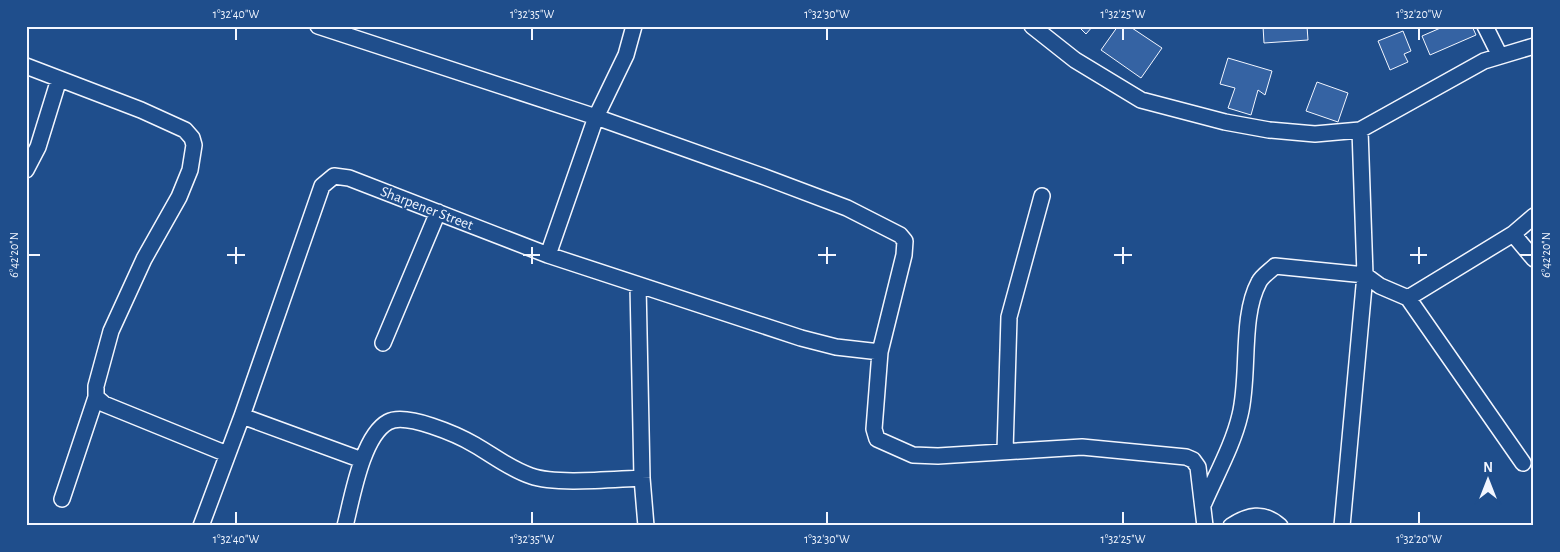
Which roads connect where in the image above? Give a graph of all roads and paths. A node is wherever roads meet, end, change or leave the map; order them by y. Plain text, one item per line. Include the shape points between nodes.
1 (318, 26) edge
2 (634, 26) edge
3 (1032, 26) edge
4 (1484, 26) edge
5 (1534, 46) edge
6 (1500, 56) junction
7 (26, 66) edge
8 (59, 79) junction
9 (596, 117) junction
10 (1360, 130) junction
11 (26, 170) edge
12 (1042, 196) dead end
13 (438, 212) junction
14 (1534, 216) edge
15 (1513, 234) junction
16 (548, 255) junction
17 (1534, 259) edge
18 (1365, 275) junction
19 (638, 285) junction
20 (1408, 298) junction
21 (382, 343) dead end
22 (880, 352) junction
23 (96, 397) junction
24 (242, 416) junction
25 (1005, 451) junction
26 (227, 454) junction
27 (362, 460) junction
28 (1523, 463) dead end
29 (642, 478) junction
30 (62, 499) dead end
31 (1203, 504) junction
32 (201, 526) edge
33 (345, 526) edge
34 (646, 526) edge
35 (1205, 526) edge
36 (1231, 526) edge
37 (1280, 526) edge
38 (1342, 526) edge

1 - 9 street
2 - 9 street via 626,55
3 - 10 street via 1075,60 1141,100 1269,130 1316,134
4 - 6 street
5 - 6 street
6 - 10 street via 1484,61
7 - 8 street
8 - 11 street via 38,146
8 - 23 street via 185,130 194,145 192,163 179,197 144,259 111,331
9 - 16 street
9 - 22 street via 846,208 900,235 906,241 904,255
10 - 18 street
12 - 25 street via 1009,317
13 - 16 street, Sharpener Street
13 - 21 street
13 - 24 street, Sharpener Street via 349,178 334,176 322,186
14 - 15 street
15 - 17 street
15 - 20 street
16 - 19 street, Sharpener Street
18 - 20 street via 1380,286
18 - 31 street via 1275,266 1260,281 1250,312 1246,382 1240,416
18 - 38 street
19 - 22 street, Sharpener Street via 836,348
19 - 29 street
20 - 28 street
22 - 25 street via 874,429 877,440 913,455
23 - 26 street via 104,404
23 - 30 street
24 - 26 street, Sharpener Street
24 - 27 street
25 - 31 street via 1082,447 1186,457 1194,460 1198,467
26 - 32 street, Sharpener Street
27 - 29 street via 377,432 389,421 404,420 444,430 534,477 572,480
27 - 33 street
29 - 34 street
31 - 35 street
36 - 37 street via 1245,517 1258,515

